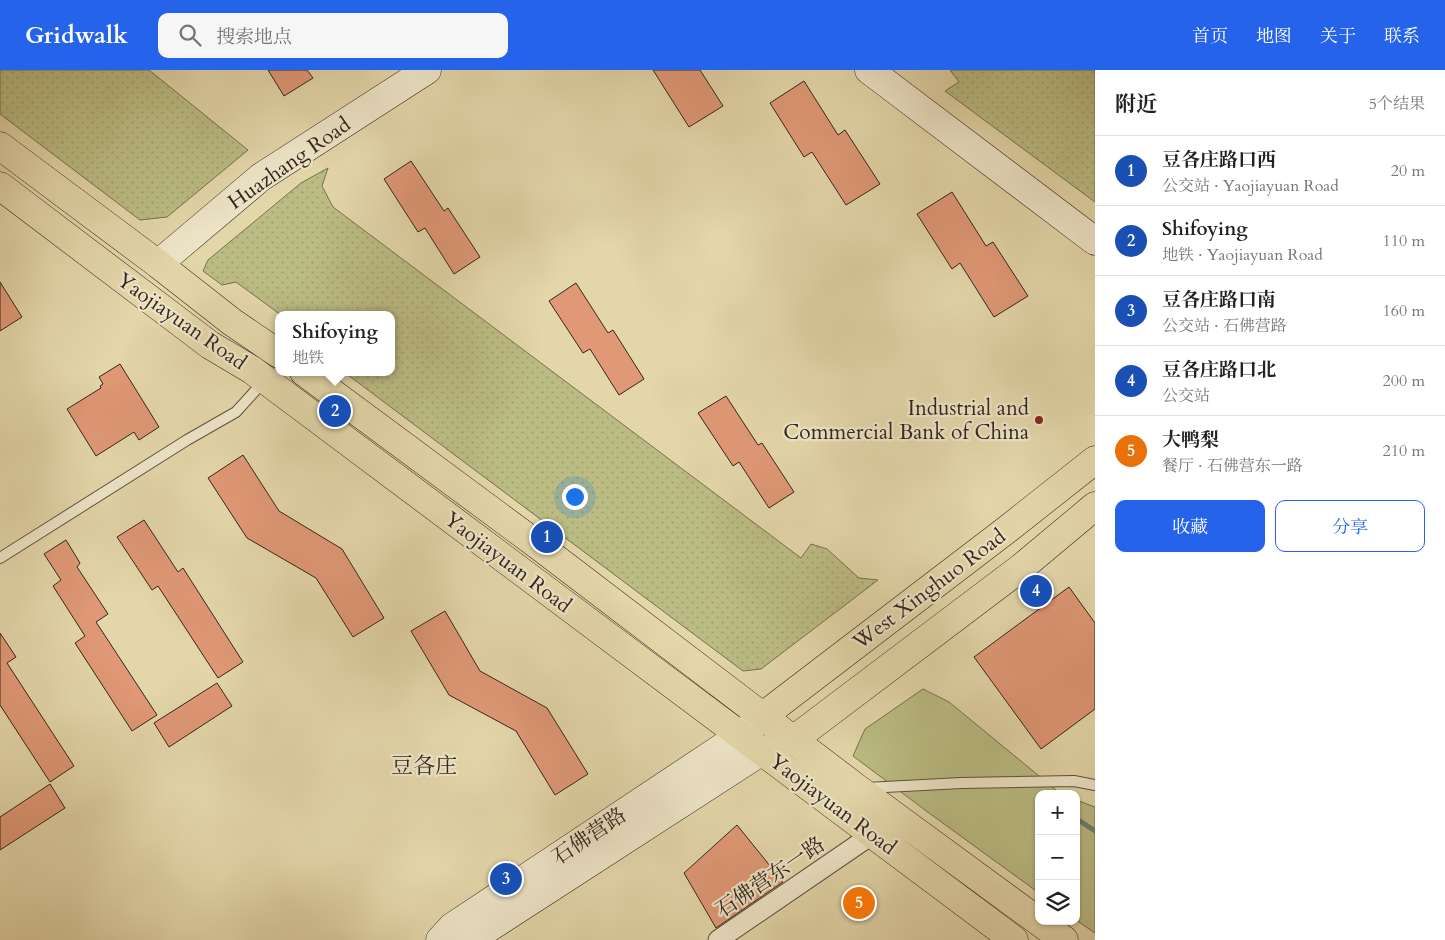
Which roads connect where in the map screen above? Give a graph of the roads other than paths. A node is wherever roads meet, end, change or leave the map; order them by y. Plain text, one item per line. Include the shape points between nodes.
1 (427, 70) edge
2 (869, 70) edge
3 (0, 146) edge
4 (0, 186) edge
5 (1095, 241) edge
6 (158, 264) junction
7 (275, 351) edge
8 (309, 376) edge
9 (265, 380) junction
10 (1095, 460) edge
11 (1095, 506) edge
12 (0, 558) edge
13 (763, 716) junction
14 (792, 740) junction
15 (752, 743) junction
16 (1095, 785) edge
17 (858, 789) junction
18 (873, 834) junction
19 (440, 940) edge
20 (470, 940) edge
21 (718, 940) edge
22 (1014, 940) edge
23 (1064, 940) edge

1 - 6 main road, Huazhang Road via 261,177
2 - 5 main road
3 - 6 main road, Yaojiayuan Road
4 - 9 main road, Yaojiayuan Road via 210,345
6 - 7 main road, Yaojiayuan Road
8 - 13 main road, Yaojiayuan Road
9 - 12 lane via 236,412
9 - 15 main road, Yaojiayuan Road
10 - 13 main road, West Xinghuo Road
11 - 14 main road, West Xinghuo Road via 1022,567
13 - 14 main road, Yaojiayuan Road
13 - 15 main road
14 - 15 main road
14 - 17 main road, Yaojiayuan Road
15 - 18 main road, Yaojiayuan Road
15 - 19 main road, 石佛营路 via 452,927
15 - 20 main road, 石佛营路
16 - 17 lane via 1064,781
17 - 23 main road, Yaojiayuan Road
18 - 21 street, 石佛营东一路
18 - 22 main road, Yaojiayuan Road

